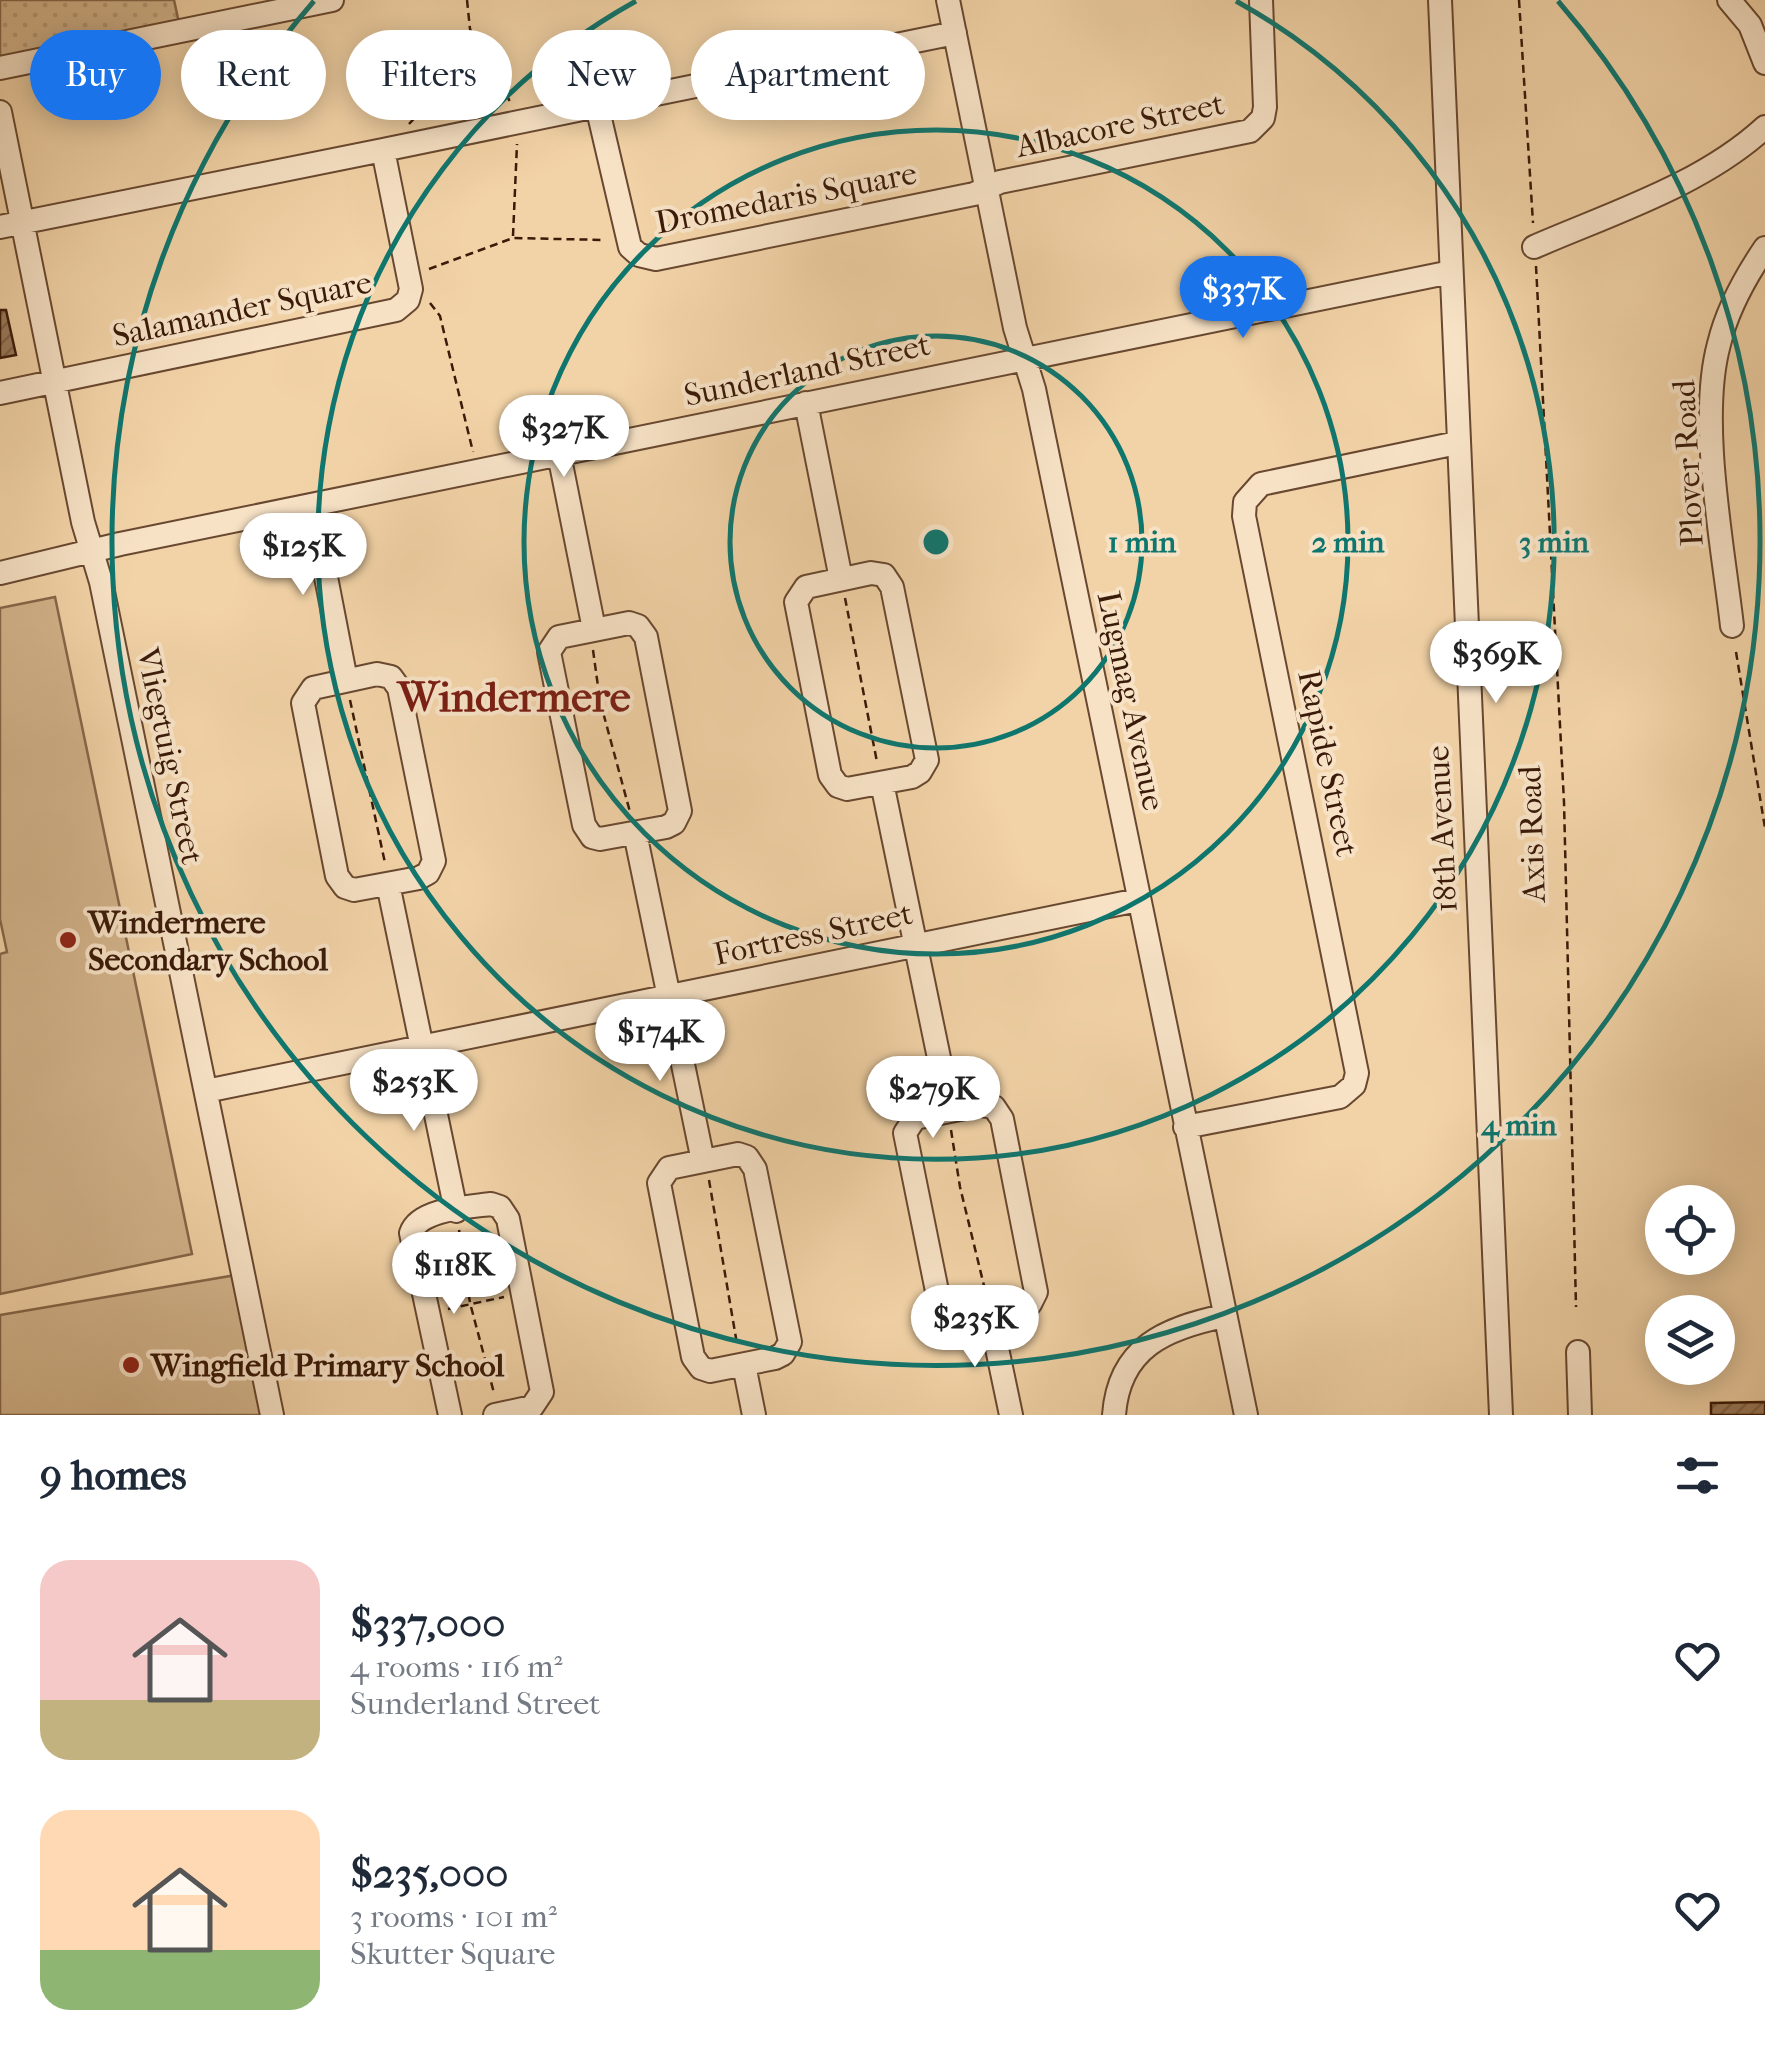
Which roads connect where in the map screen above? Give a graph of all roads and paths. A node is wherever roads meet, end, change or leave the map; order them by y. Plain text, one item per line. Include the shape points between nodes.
1 (332, 0) edge
2 (466, 0) edge
3 (948, 0) edge
4 (1261, 0) edge
5 (1440, 0) edge
6 (1519, 0) edge
7 (1729, 0) edge
8 (471, 30) edge
9 (954, 33) junction
10 (1765, 63) edge
11 (0, 68) edge
12 (671, 91) edge
13 (512, 110) edge
14 (0, 112) edge
15 (532, 119) edge
16 (411, 120) edge
17 (600, 120) edge
18 (517, 122) junction
19 (1765, 127) edge
20 (383, 150) junction
21 (986, 188) junction
22 (11, 226) edge
23 (513, 238) junction
24 (627, 241) junction
25 (1534, 248) junction
26 (1765, 248) edge
27 (1451, 272) junction
28 (410, 276) junction
29 (430, 303) dead end
30 (1024, 358) junction
31 (54, 382) junction
32 (0, 393) edge
33 (806, 404) junction
34 (1458, 443) junction
35 (559, 454) junction
36 (476, 471) junction
37 (312, 505) junction
38 (92, 552) junction
39 (0, 572) edge
40 (841, 579) junction
41 (1732, 626) dead end
42 (594, 630) junction
43 (1736, 652) dead end
44 (346, 680) junction
45 (882, 782) junction
46 (1765, 828) edge
47 (635, 833) junction
48 (388, 884) junction
49 (1138, 900) junction
50 (916, 946) junction
51 (669, 996) junction
52 (422, 1046) junction
53 (206, 1091) junction
54 (950, 1111) junction
55 (1185, 1128) junction
56 (703, 1161) junction
57 (456, 1211) junction
58 (523, 1293) junction
59 (470, 1303) junction
60 (1576, 1307) dead end
61 (427, 1315) junction
62 (990, 1315) junction
63 (1224, 1316) junction
64 (1578, 1352) dead end
65 (744, 1365) junction
66 (272, 1415) edge
67 (450, 1415) edge
68 (497, 1415) edge
69 (754, 1415) edge
70 (1010, 1415) edge
71 (1114, 1415) edge
72 (1246, 1415) edge
73 (1501, 1415) edge
74 (1580, 1415) edge

1 - 11 street
2 - 8 path
3 - 9 street, Lugmag Avenue
4 - 21 street, Albacore Street via 1266,106 1255,128
5 - 27 street, 18th Avenue
6 - 25 path, Axis Road
7 - 10 street via 1750,25
9 - 12 street
9 - 21 street, Lugmag Avenue
13 - 18 path
14 - 22 street, Vliegtuig Street
15 - 18 street
16 - 20 path
17 - 24 street, Dromedaris Square
18 - 20 street
18 - 23 path
19 - 25 street via 1731,156
20 - 22 street
20 - 28 street, Salamander Square
21 - 24 street, Dromedaris Square via 656,260 638,255
21 - 30 street, Lugmag Avenue
22 - 31 street, Vliegtuig Street
23 - 24 path
23 - 28 path
25 - 60 path, Axis Road via 1564,802
26 - 41 street, Plover Road via 1730,312 1714,372 1714,456
27 - 30 street, Sunderland Street
27 - 34 street, 18th Avenue
28 - 31 street, Salamander Square via 408,300 396,310
29 - 36 path via 440,316
30 - 33 street, Sunderland Street
30 - 49 street, Lugmag Avenue
31 - 32 street
31 - 38 street, Vliegtuig Street
33 - 35 street, Sunderland Street
33 - 40 street
34 - 55 street, Rapide Street via 1261,484 1245,502 1357,1074 1340,1097
34 - 73 street, 18th Avenue
35 - 36 street, Sunderland Street
35 - 42 street
36 - 37 street, Sunderland Street
37 - 38 street, Sunderland Street
37 - 44 street
38 - 39 street, Sunderland Street
38 - 53 street, Vliegtuig Street
40 - 45 path
40 - 45 street via 875,572 890,582 926,755 917,775
40 - 45 street via 806,586 796,606 832,779 847,789
42 - 47 path via 600,700
42 - 47 street via 559,637 549,652 572,769 588,834 605,840
42 - 47 street via 638,626 646,638 680,810 670,826
43 - 46 path
44 - 48 path
44 - 48 street via 313,688 303,703 334,857 345,887
44 - 48 street via 382,674 399,688 434,861 424,876
45 - 50 street
47 - 51 street
48 - 52 street
49 - 50 street, Fortress Street
49 - 55 street, Lugmag Avenue
50 - 51 street, Fortress Street
50 - 54 street
51 - 52 street, Fortress Street
51 - 56 street
52 - 53 street, Fortress Street
52 - 57 street
53 - 66 street, Vliegtuig Street
54 - 62 path
54 - 62 street via 916,1118 906,1138 942,1311 957,1321
54 - 62 street via 985,1104 1000,1114 1036,1287 1026,1307
55 - 63 street, Lugmag Avenue
56 - 65 path
56 - 65 street via 668,1168 659,1188 695,1361 710,1371
56 - 65 street via 738,1154 753,1164 790,1337 780,1357
57 - 58 street via 491,1204 506,1214
57 - 59 path
57 - 61 street via 426,1217 412,1229
58 - 59 path
58 - 68 street via 542,1396 532,1407
59 - 61 path
59 - 68 path
61 - 67 street
62 - 70 street
63 - 71 street via 1174,1328 1147,1346 1120,1384
63 - 72 street, Lugmag Avenue
64 - 74 street
65 - 69 street

